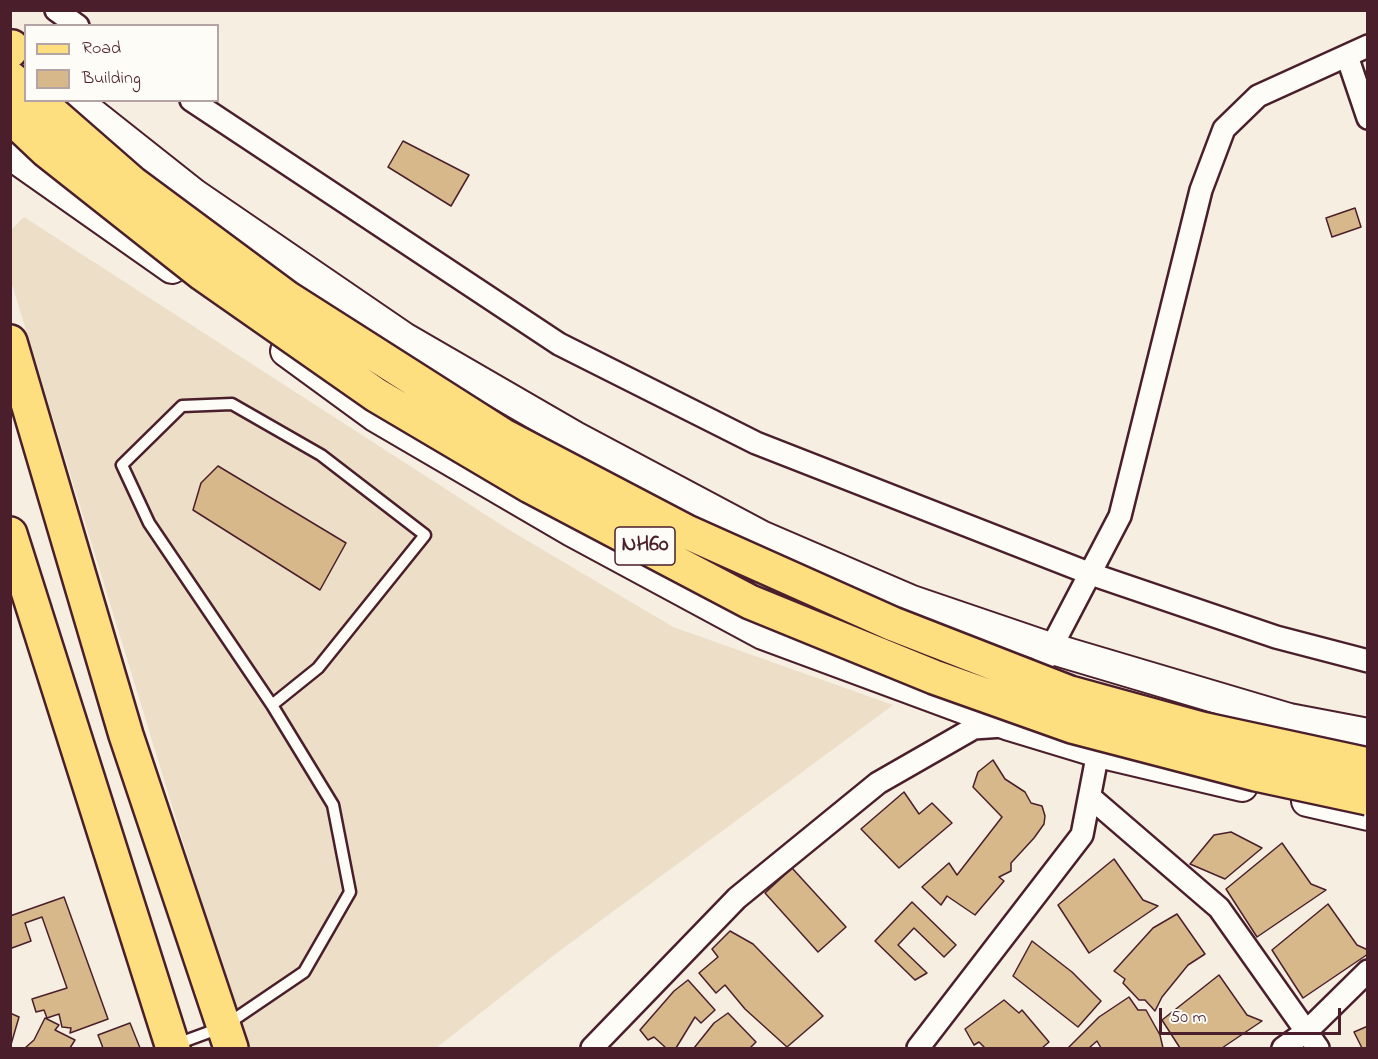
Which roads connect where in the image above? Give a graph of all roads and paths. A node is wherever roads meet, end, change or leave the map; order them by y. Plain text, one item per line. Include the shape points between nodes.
1 (56, 10) edge
2 (75, 24) edge
3 (1368, 46) edge
4 (13, 55) edge
5 (1347, 56) junction
6 (24, 85) edge
7 (39, 102) edge
8 (78, 102) edge
9 (194, 102) edge
10 (10, 116) edge
11 (1368, 118) edge
12 (10, 154) edge
13 (10, 342) edge
14 (10, 534) edge
15 (1091, 574) junction
16 (1053, 649) junction
17 (1368, 661) edge
18 (272, 705) junction
19 (1009, 725) junction
20 (1368, 734) edge
21 (1098, 752) junction
22 (1368, 765) edge
23 (1090, 797) junction
24 (1368, 798) edge
25 (1368, 815) edge
26 (1368, 971) edge
27 (227, 1038) edge
28 (1312, 1040) edge
29 (172, 1047) edge
30 (592, 1048) edge
31 (918, 1048) edge
32 (1283, 1048) edge

1 - 2 street
3 - 5 street
4 - 6 main road
5 - 11 street
5 - 15 street via 1258,96 1224,129 1201,190 1120,516
7 - 22 main road, NH60, bridge via 132,183 287,298 502,435 687,532 893,624 1070,693 1201,729
8 - 16 street via 195,195 394,332 575,437 761,536 912,601
9 - 15 street via 559,344 756,443
10 - 24 main road, NH60, bridge via 46,150 203,274 376,395 530,486 750,602 934,677 1072,726 1256,774
12 - 19 street via 375,416 572,531 763,634
13 - 27 main road via 126,735
14 - 29 main road
15 - 16 street
15 - 17 street via 1276,637
16 - 19 street
16 - 20 street via 1289,719
18 - 18 lane via 149,523 122,465 182,406 232,404 321,455 424,535 318,668
18 - 27 lane via 333,805 350,892 304,972
19 - 21 street
19 - 30 street via 974,728 878,783 737,898
21 - 23 street
21 - 25 street
23 - 28 street via 1219,908
23 - 31 street via 1082,835
26 - 28 street
27 - 29 lane
28 - 32 street

